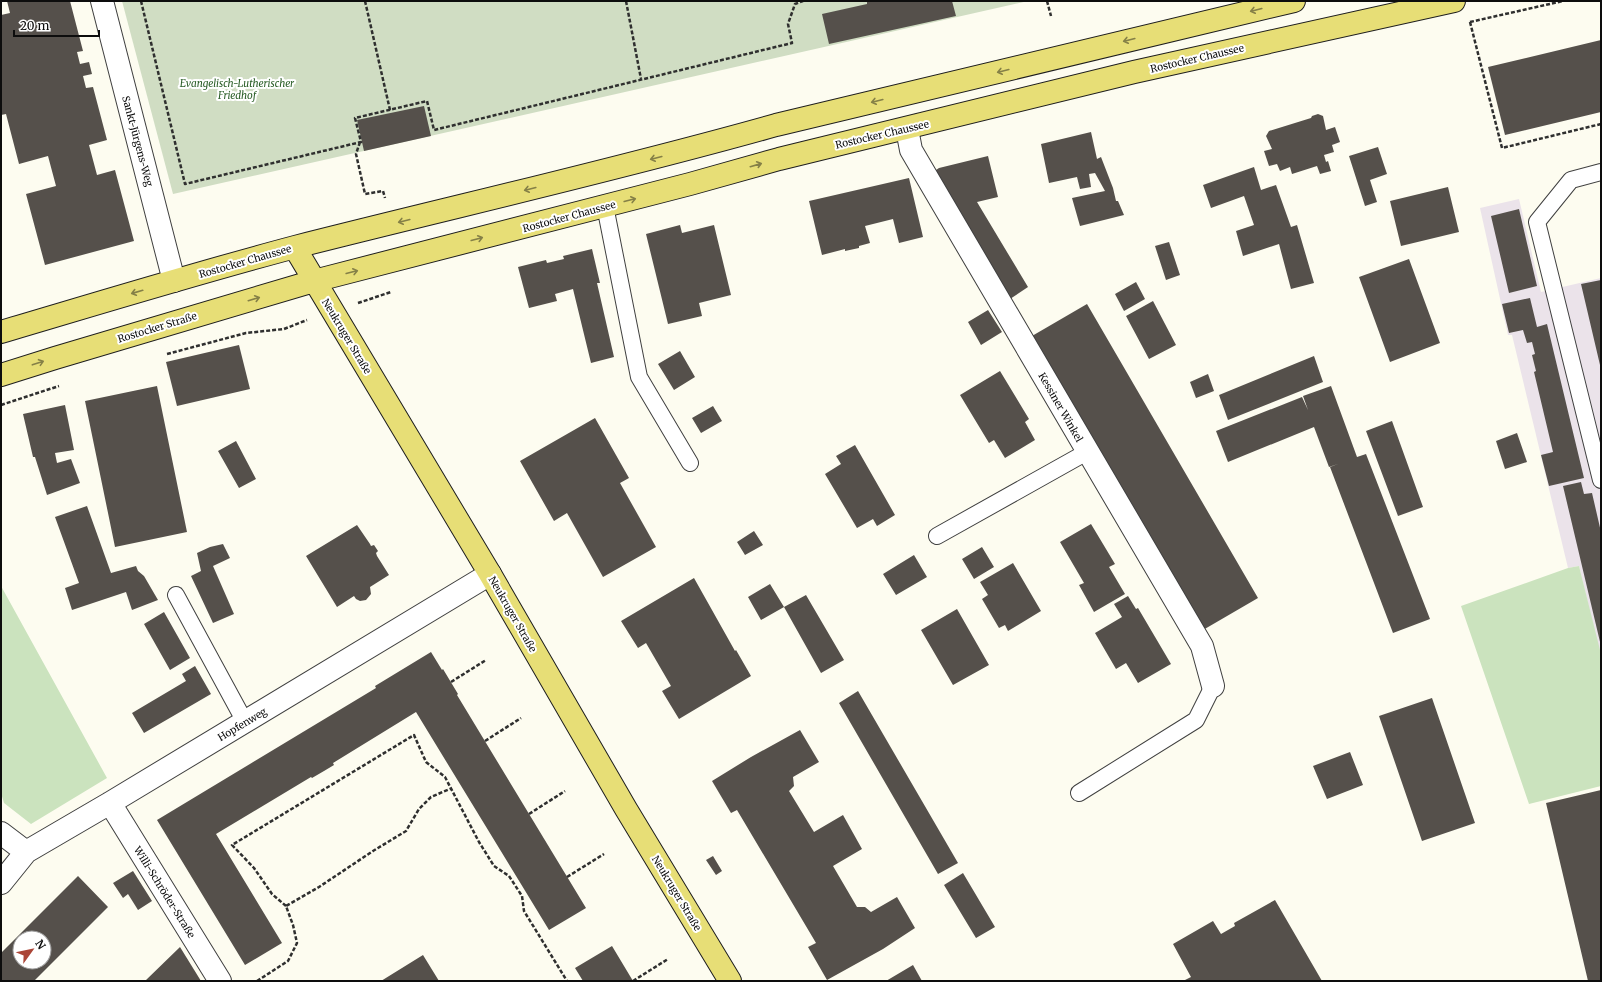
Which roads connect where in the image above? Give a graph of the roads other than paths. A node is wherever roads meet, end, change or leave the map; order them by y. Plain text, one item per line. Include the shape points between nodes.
1 (102, 1) edge
2 (1294, 1) edge
3 (1454, 1) edge
4 (907, 129) junction
5 (1601, 172) edge
6 (605, 206) junction
7 (295, 248) junction
8 (174, 281) junction
9 (314, 281) junction
10 (1, 332) edge
11 (1, 375) edge
12 (1087, 452) junction
13 (690, 464) dead end
14 (1601, 480) edge
15 (937, 536) dead end
16 (490, 574) junction
17 (176, 595) dead end
18 (1213, 686) joint
19 (245, 722) junction
20 (1078, 793) dead end
21 (110, 803) junction
22 (1, 833) edge
23 (26, 852) junction
24 (1, 883) edge
25 (220, 981) edge
26 (730, 981) edge

1 - 8 street, Sankt-Jürgens-Weg
2 -> 7 main road, Rostocker Chaussee via 776,125 694,149
3 - 4 main road, Rostocker Chaussee via 1134,72
6 -> 4 main road, Rostocker Chaussee via 779,158
4 - 12 street, Kessiner Winkel via 911,150
5 - 14 lane via 1571,180 1537,222
9 -> 6 main road, Rostocker Chaussee
6 - 13 lane via 639,377
7 - 8 main road, Rostocker Chaussee
7 - 9 main road, Neukruger Straße
8 -> 10 main road
11 -> 9 main road, Rostocker Straße
9 - 16 main road, Neukruger Straße
12 - 15 lane
12 - 18 street, Kessiner Winkel via 1202,646
16 - 19 street, Hopfenweg
16 - 26 main road, Neukruger Straße via 626,809
17 - 19 lane
18 - 20 lane via 1196,720
19 - 21 street, Hopfenweg
21 - 23 street, Hopfenweg
21 - 25 street, Willi-Schröder-Straße
22 - 23 street
23 - 24 street, Hopfenweg

